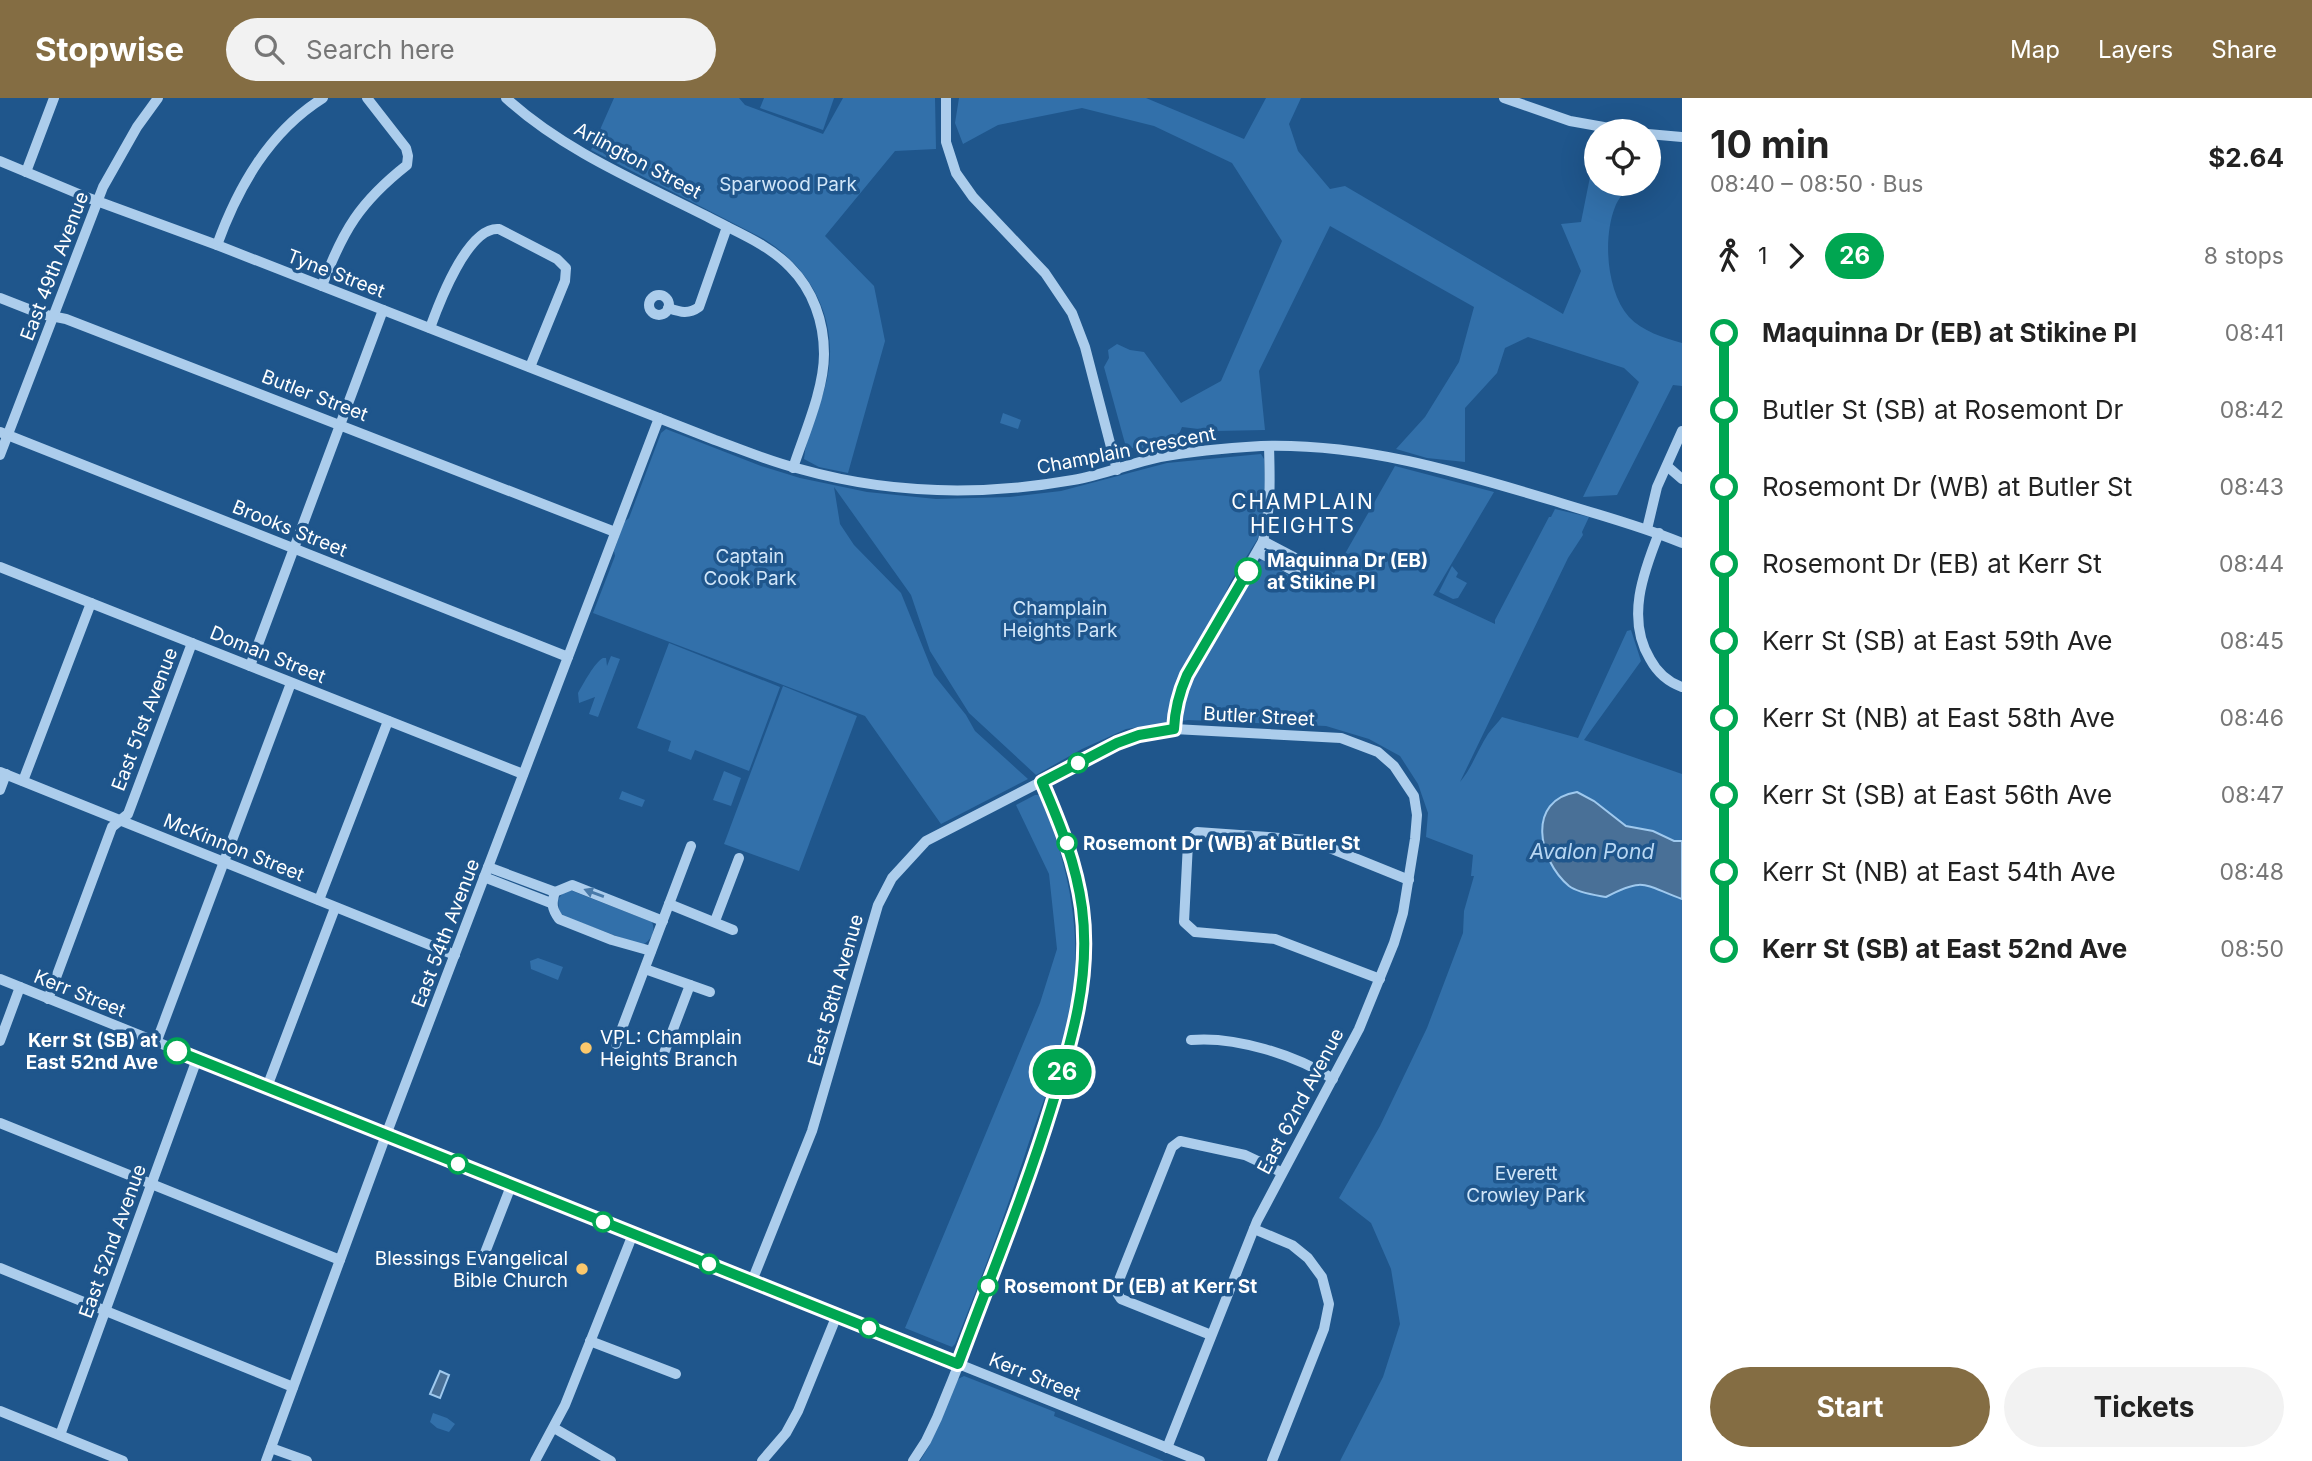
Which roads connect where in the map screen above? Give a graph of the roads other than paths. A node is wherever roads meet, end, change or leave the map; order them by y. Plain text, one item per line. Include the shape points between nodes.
1 (54, 98) edge
2 (158, 98) edge
3 (323, 98) edge
4 (367, 98) edge
5 (506, 98) edge
6 (946, 98) edge
7 (1512, 100) edge
8 (1584, 124) edge
9 (1661, 135) edge
10 (1682, 137) edge
11 (0, 161) edge
12 (26, 172) junction
13 (98, 201) junction
14 (727, 227) junction
15 (217, 245) junction
16 (322, 286) junction
17 (0, 298) edge
18 (668, 308) dead end
19 (383, 310) junction
20 (53, 316) junction
21 (430, 328) junction
22 (530, 367) junction
23 (659, 418) junction
24 (341, 424) junction
25 (1682, 431) edge
26 (4, 433) edge
27 (1269, 446) junction
28 (0, 455) edge
29 (1667, 466) junction
30 (793, 468) junction
31 (1117, 470) junction
32 (1682, 479) edge
33 (1647, 529) junction
34 (615, 532) junction
35 (1659, 533) junction
36 (1682, 543) edge
37 (293, 548) junction
38 (0, 567) edge
39 (91, 603) junction
40 (192, 643) junction
41 (568, 657) junction
42 (250, 667) junction
43 (292, 683) junction
44 (1682, 687) edge
45 (388, 721) junction
46 (1174, 729) junction
47 (1394, 766) joint
48 (3, 773) edge
49 (523, 774) junction
50 (23, 781) junction
51 (1042, 782) junction
52 (0, 790) edge
53 (120, 820) junction
54 (691, 846) dead end
55 (739, 858) dead end
56 (225, 862) junction
57 (486, 872) junction
58 (1409, 880) junction
59 (553, 897) junction
60 (319, 900) junction
61 (669, 904) junction
62 (335, 908) junction
63 (663, 921) junction
64 (715, 921) junction
65 (733, 930) dead end
66 (651, 951) junction
67 (455, 955) junction
68 (645, 969) junction
69 (1380, 978) junction
70 (0, 979) edge
71 (690, 985) junction
72 (20, 988) junction
73 (710, 992) dead end
74 (48, 999) junction
75 (1191, 1040) dead end
76 (0, 1041) edge
77 (156, 1042) junction
78 (616, 1044) dead end
79 (197, 1059) junction
80 (661, 1061) dead end
81 (1333, 1079) junction
82 (267, 1087) junction
83 (0, 1123) edge
84 (386, 1135) junction
85 (1281, 1172) junction
86 (151, 1184) junction
87 (512, 1186) junction
88 (1254, 1229) junction
89 (633, 1234) junction
90 (340, 1261) junction
91 (481, 1263) dead end
92 (0, 1268) edge
93 (752, 1281) junction
94 (105, 1310) junction
95 (837, 1315) junction
96 (1211, 1335) junction
97 (590, 1341) junction
98 (958, 1364) junction
99 (676, 1374) dead end
100 (293, 1387) junction
101 (0, 1411) edge
102 (554, 1428) junction
103 (60, 1435) junction
104 (271, 1448) junction
105 (1167, 1448) junction
106 (123, 1461) edge
107 (266, 1461) edge
108 (307, 1461) edge
109 (535, 1461) edge
110 (611, 1461) edge
111 (762, 1461) edge
112 (913, 1461) edge
113 (1200, 1461) edge
114 (1272, 1461) edge

1 - 12 street
2 - 13 street, East 49th Avenue via 118,158
3 - 15 street via 257,160
4 - 16 street via 406,148 407,165 378,187 359,210 334,253
5 - 14 street, Arlington Street via 598,162
6 - 31 street via 950,157 965,188 1045,272 1072,313
7 - 8 street
9 - 10 street
11 - 12 street, Tyne Street
12 - 13 street, Tyne Street
13 - 15 street, Tyne Street
13 - 20 street, East 49th Avenue
14 - 18 street via 699,307 684,313
14 - 30 street, Arlington Street via 789,265 811,294 820,319 824,363
15 - 16 street, Tyne Street
16 - 19 street, Tyne Street
17 - 20 street, Butler Street
19 - 21 street, Tyne Street
19 - 24 street
20 - 24 street, Butler Street
20 - 26 street, East 49th Avenue
21 - 22 street, Tyne Street
21 - 22 street via 464,257 482,234 499,229 566,268 565,281
22 - 23 street, Tyne Street
23 - 30 street, Champlain Crescent
23 - 34 street, East 54th Avenue
24 - 34 street, Butler Street
24 - 37 street
25 - 29 street
26 - 28 street, East 49th Avenue
26 - 37 street, Brooks Street
27 - 31 street, Champlain Crescent via 1192,452
27 - 33 street, Champlain Crescent via 1381,454
27 - 46 street via 1271,493 1261,546 1187,675 1179,693
29 - 32 street
29 - 33 street
30 - 31 street, Champlain Crescent via 939,491 1016,488
33 - 35 street, Champlain Crescent
34 - 41 street, East 54th Avenue
35 - 36 street, Champlain Crescent
35 - 44 street via 1639,594 1639,630 1652,663
37 - 41 street, Brooks Street
37 - 42 street
38 - 39 street, Doman Street
39 - 40 street, Doman Street
39 - 50 street
40 - 42 street, Doman Street
40 - 53 street, East 51st Avenue via 128,814
41 - 49 street, East 54th Avenue
42 - 43 street, Doman Street
43 - 45 street, Doman Street
43 - 56 street
45 - 49 street, Doman Street
45 - 60 street
46 - 47 street, Butler Street via 1341,738 1378,752
46 - 51 street, Butler Street via 1117,743
47 - 58 street, East 62nd Avenue via 1413,796 1417,815
48 - 50 street, McKinnon Street
48 - 52 street
49 - 57 street, East 54th Avenue
50 - 53 street, McKinnon Street
51 - 93 street, East 58th Avenue via 926,841 892,878 878,905 812,1131
51 - 98 street via 1065,834 1082,909 1080,1002 1042,1138
53 - 56 street, McKinnon Street
53 - 74 street, East 51st Avenue via 111,827
54 - 61 street
55 - 64 street
56 - 60 street, McKinnon Street
56 - 77 street
57 - 59 street
57 - 67 street, East 54th Avenue
58 - 69 street, East 62nd Avenue
58 - 69 street via 1310,840 1197,832 1188,843 1185,922 1195,932 1275,939
63 -> 59 street via 572,885
59 - 66 street via 559,919
60 - 62 street, McKinnon Street
61 - 63 street
61 - 64 street
62 - 67 street, McKinnon Street
62 - 82 street
63 - 66 street
64 - 65 street
66 - 68 street
67 - 84 street, East 54th Avenue
68 - 71 street
68 - 78 street
69 - 81 street, East 62nd Avenue
70 - 72 street, Kerr Street
71 - 73 street
71 - 80 street
72 - 74 street, Kerr Street
72 - 76 street
74 - 77 street, Kerr Street
75 - 81 street via 1269,1051
77 - 79 street, Kerr Street
79 - 82 street, Kerr Street
79 - 86 street, East 52nd Avenue
81 - 85 street, East 62nd Avenue
82 - 84 street, Kerr Street
83 - 86 street
84 - 87 street, Kerr Street
84 - 90 street, East 54th Avenue
85 - 88 street, East 62nd Avenue
85 - 96 street via 1245,1156 1180,1141 1172,1147 1116,1293
86 - 90 street
86 - 94 street, East 52nd Avenue
87 - 89 street, Kerr Street
87 - 91 street
88 - 96 street, East 62nd Avenue
88 - 114 street via 1292,1245 1308,1258 1322,1278 1329,1304 1324,1329
89 - 93 street, Kerr Street
89 - 97 street
90 - 100 street, East 54th Avenue
92 - 94 street
93 - 95 street, Kerr Street
94 - 100 street
94 - 103 street, East 52nd Avenue
95 - 98 street, Kerr Street
95 - 111 street via 798,1411
96 - 105 street, East 62nd Avenue
97 - 99 street
97 - 102 street
98 - 105 street, Kerr Street
98 - 112 street
100 - 104 street, East 54th Avenue
101 - 103 street
102 - 109 street
102 - 110 street
103 - 106 street
104 - 107 street, East 54th Avenue
104 - 108 street
105 - 113 street, Kerr Street

